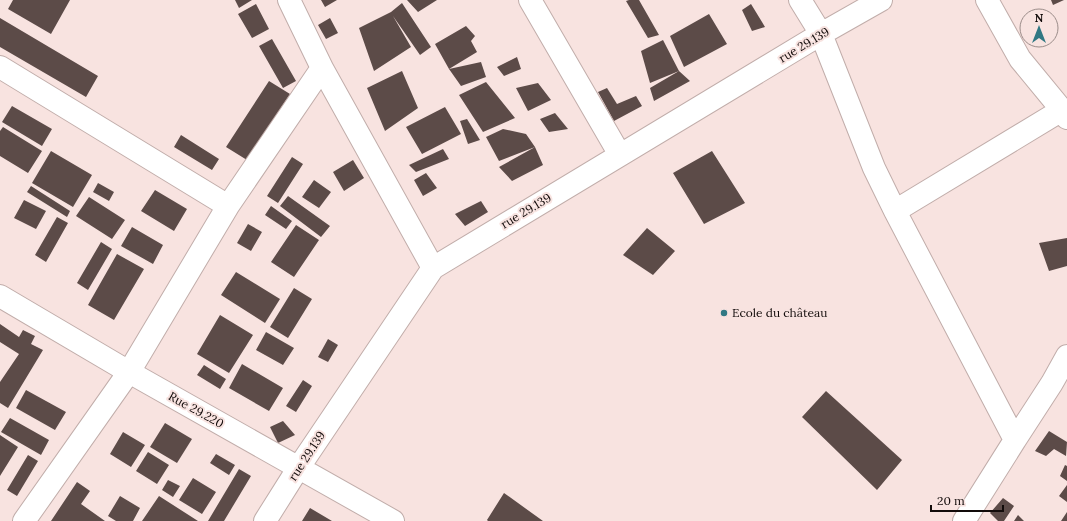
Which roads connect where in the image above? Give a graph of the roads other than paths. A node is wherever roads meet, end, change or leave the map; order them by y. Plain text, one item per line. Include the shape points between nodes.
1 (289, 0) edge
2 (530, 0) edge
3 (800, 0) edge
4 (881, 0) edge
5 (987, 0) edge
6 (821, 34) junction
7 (0, 68) edge
8 (322, 68) junction
9 (1064, 114) edge
10 (620, 155) junction
11 (228, 206) junction
12 (894, 211) junction
13 (432, 268) junction
14 (0, 296) edge
15 (1067, 356) edge
16 (129, 372) junction
17 (1015, 440) junction
18 (299, 467) junction
19 (24, 521) edge
20 (265, 521) edge
21 (394, 521) edge
22 (964, 521) edge

1 - 8 street
2 - 10 street
3 - 6 street
4 - 6 street, rue 29.139
5 - 9 street via 1020,59
6 - 10 street, rue 29.139
6 - 12 street via 874,168
7 - 11 street
8 - 11 street
8 - 13 street
9 - 12 street
10 - 13 street, rue 29.139
11 - 16 street
12 - 17 street
13 - 18 street, rue 29.139
14 - 16 street, Rue 29.220
15 - 17 street
16 - 18 street, Rue 29.220
16 - 19 street
17 - 22 street
18 - 20 street, rue 29.139
18 - 21 street, Rue 29.220

